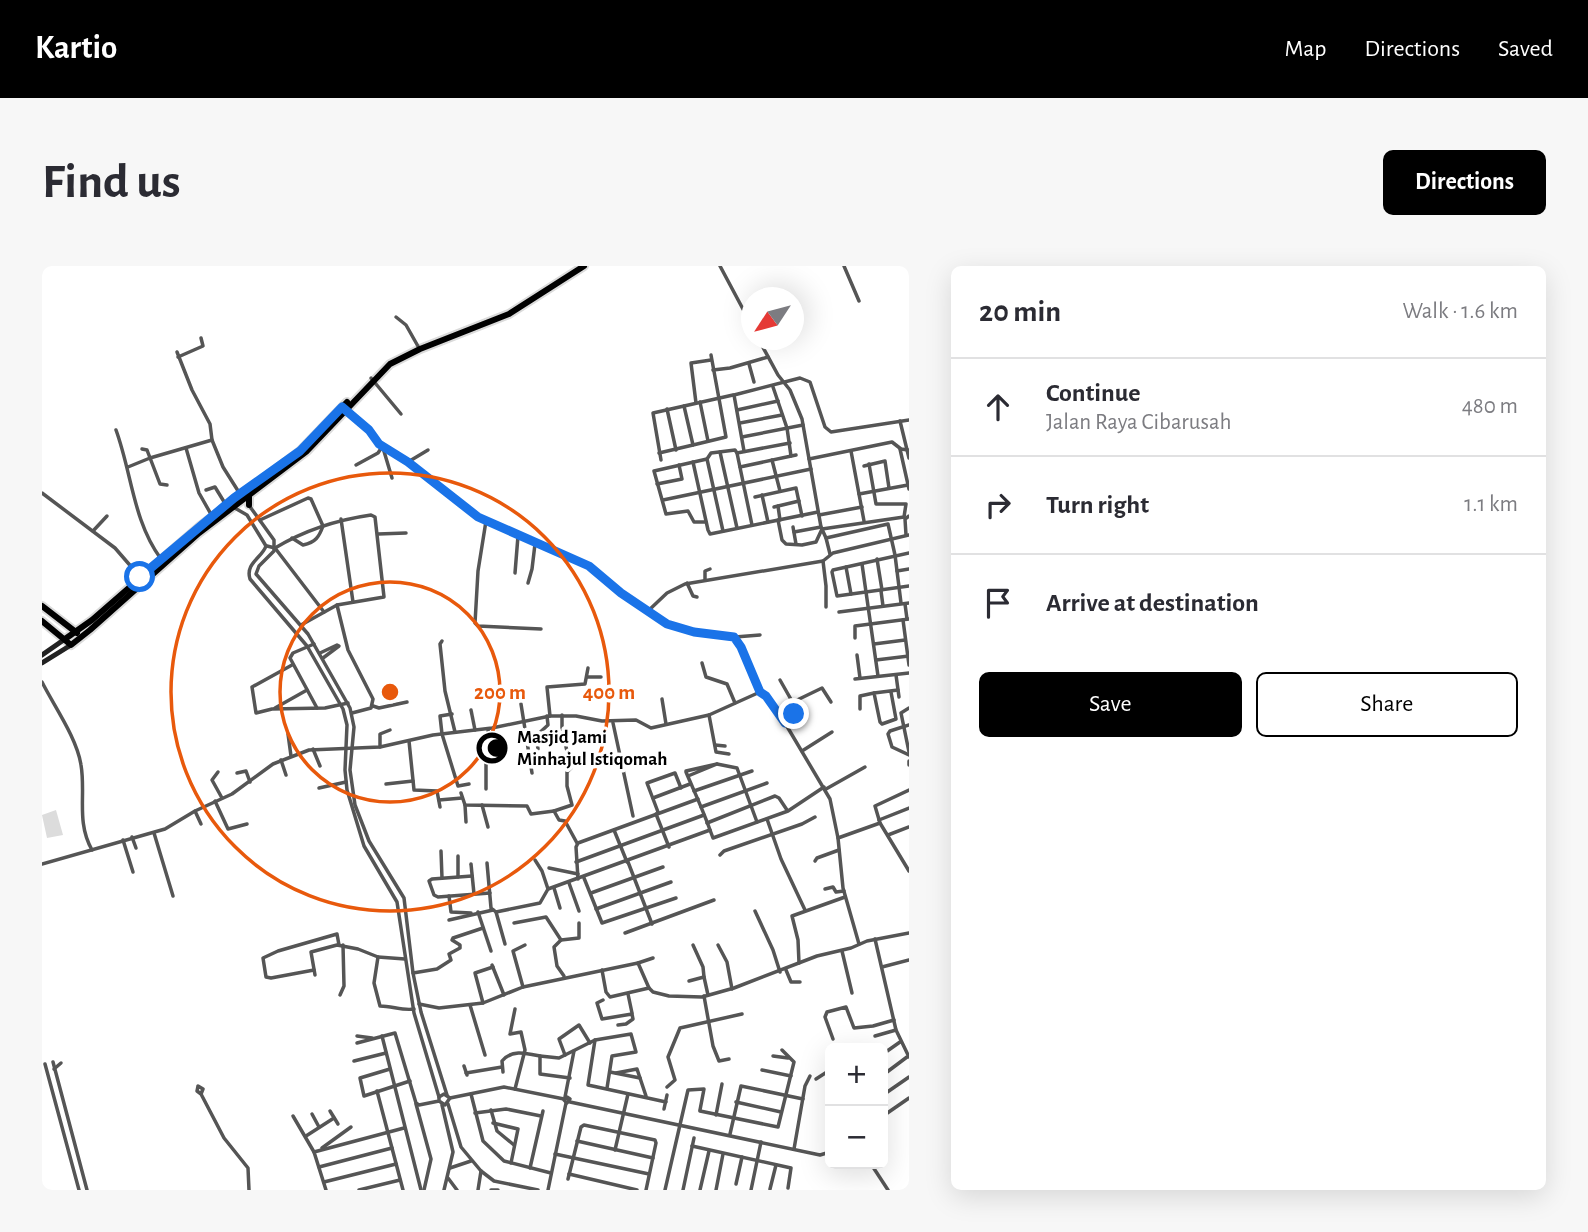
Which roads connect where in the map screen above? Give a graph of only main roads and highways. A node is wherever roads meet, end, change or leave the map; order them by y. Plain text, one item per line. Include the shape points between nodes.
1 (583, 266) edge
2 (372, 379) junction
3 (244, 496) junction
4 (230, 506) junction
5 (249, 506) road end
6 (142, 579) junction
7 (42, 606) edge
8 (42, 621) edge
9 (76, 632) junction
10 (82, 637) junction
11 (65, 639) junction

1 - 2 main road via 509,314 410,353
1 - 2 main road via 509,313 419,348 389,363
2 - 3 main road via 307,451
3 - 4 main road
3 - 5 main road
4 - 6 main road
4 - 6 main road via 212,516
6 - 9 main road
6 - 10 main road
7 - 9 main road
8 - 11 main road
9 - 10 main road
9 - 11 main road
10 - 11 main road via 71,645

